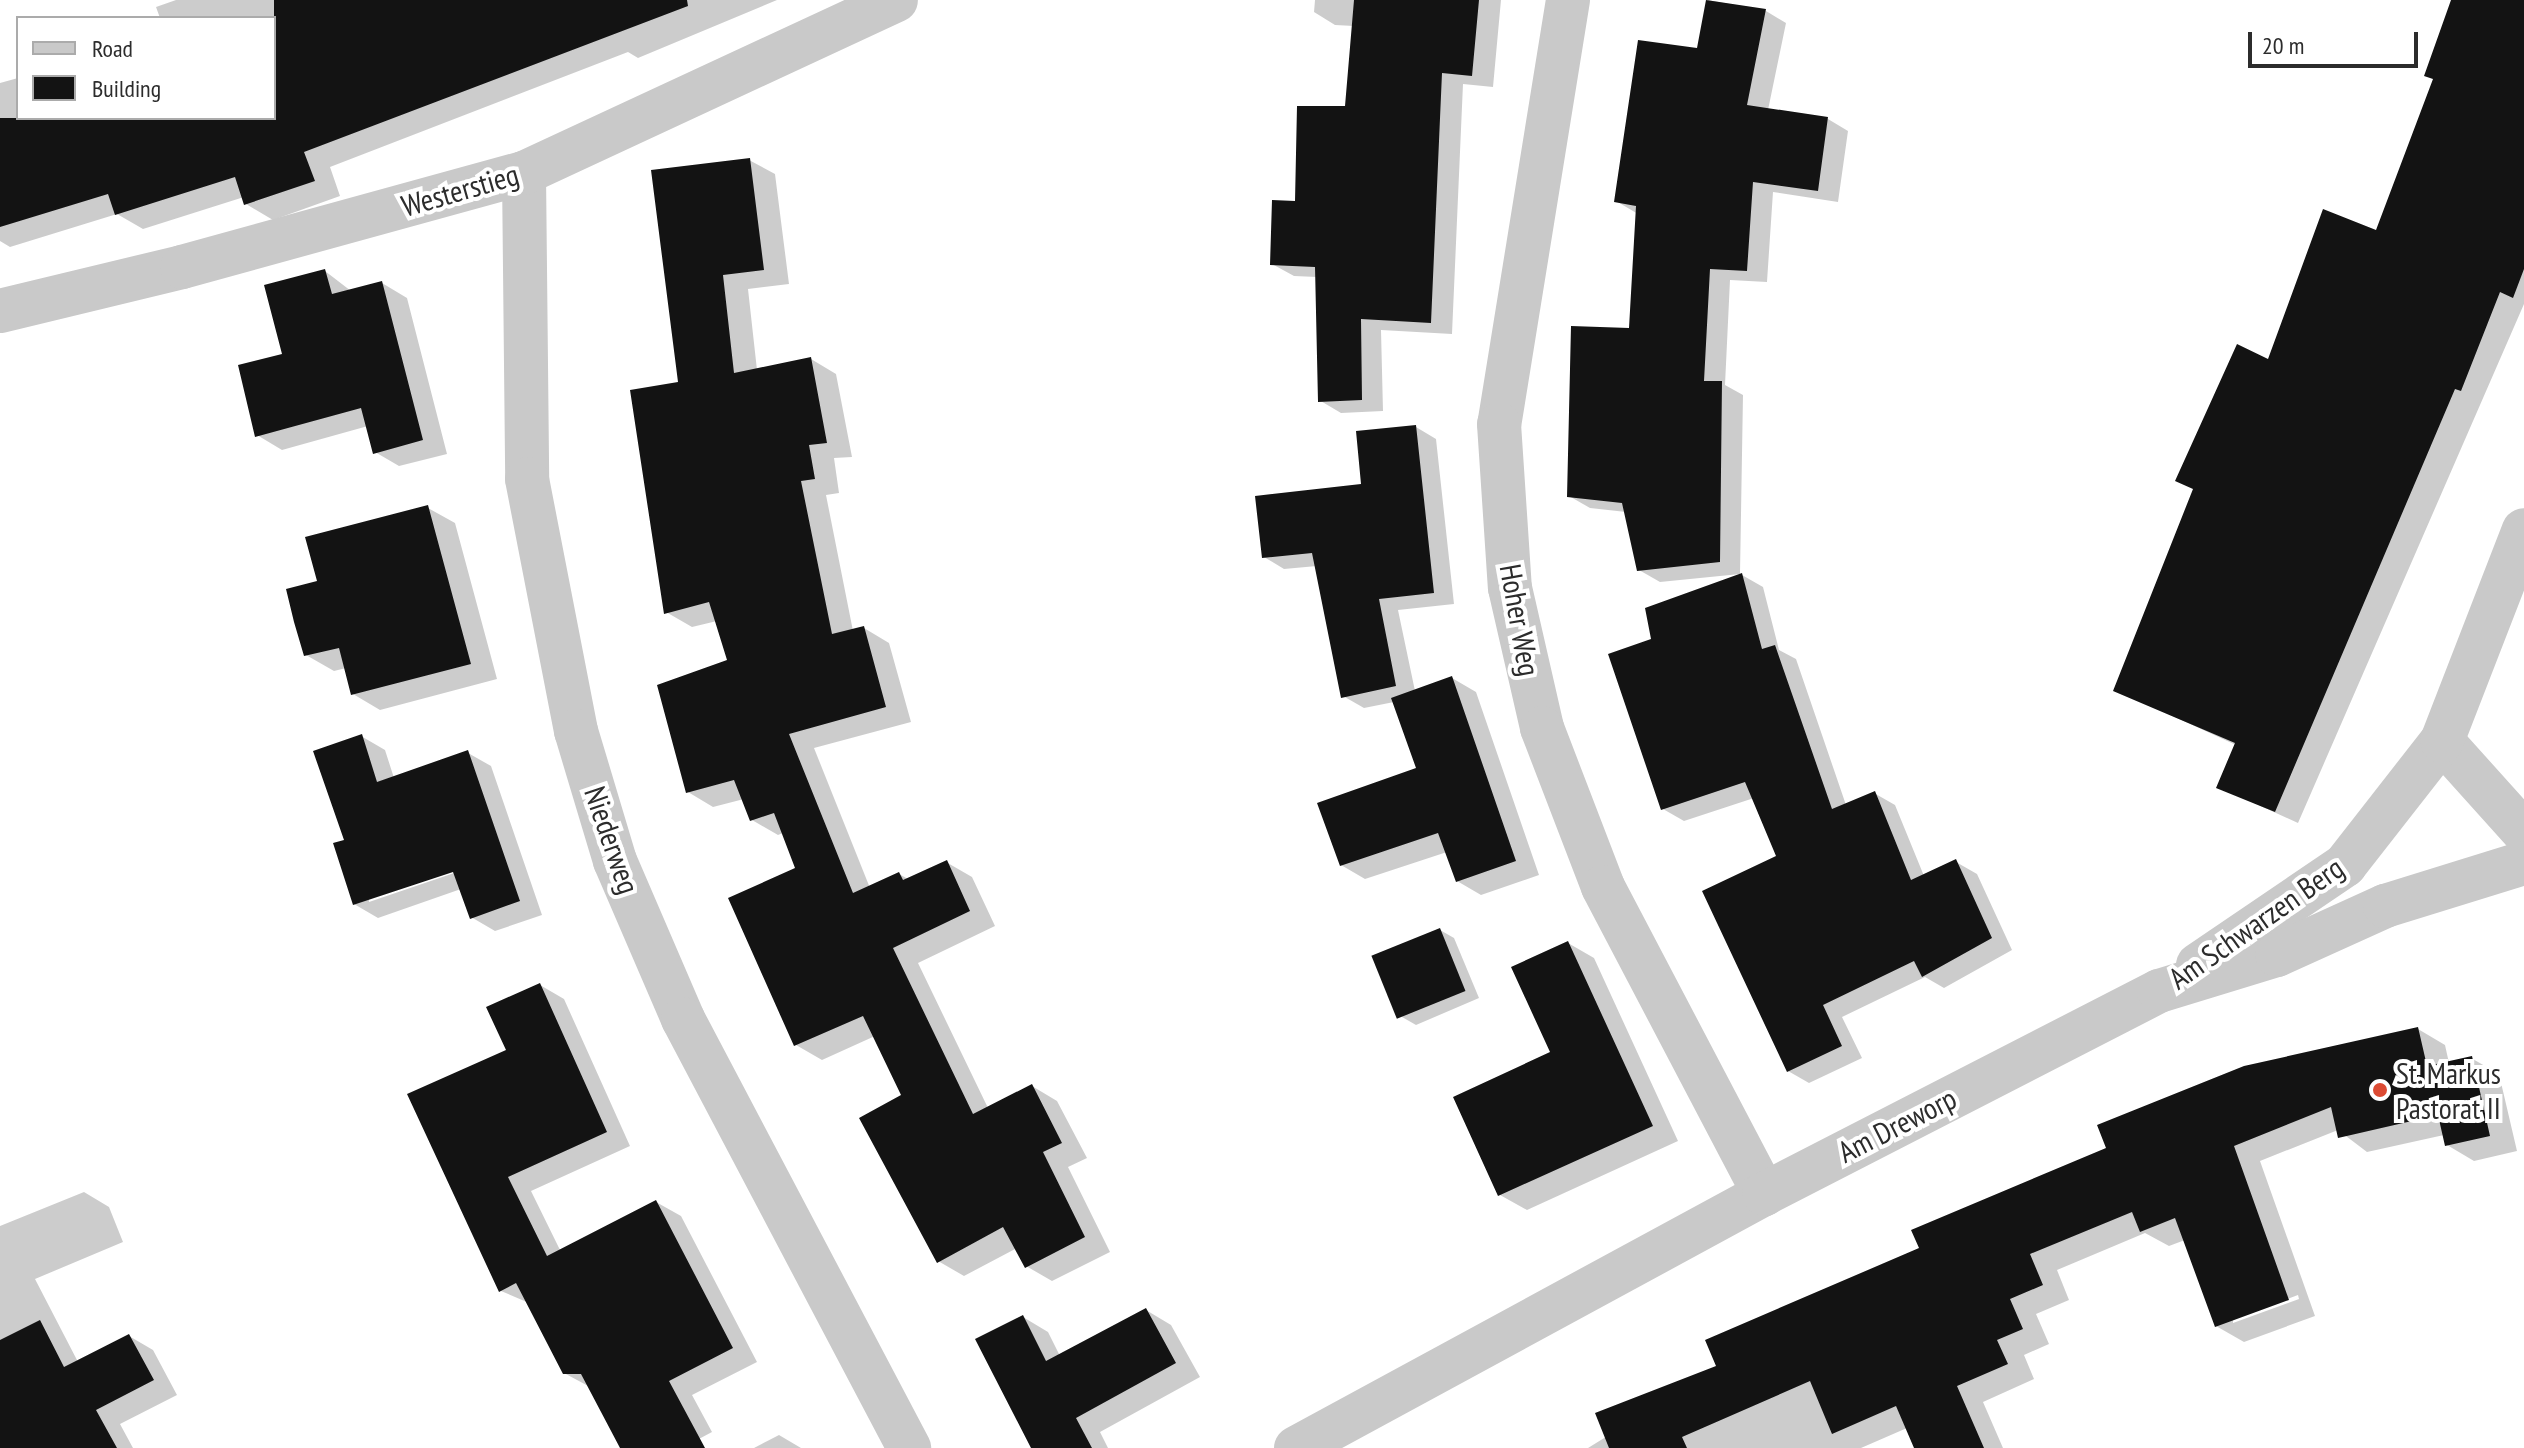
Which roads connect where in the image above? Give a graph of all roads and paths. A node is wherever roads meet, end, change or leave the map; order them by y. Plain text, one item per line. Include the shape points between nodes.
1 (896, 0) edge
2 (1568, 0) edge
3 (524, 173) junction
4 (0, 311) edge
5 (2524, 530) edge
6 (2442, 741) junction
7 (2524, 832) edge
8 (2524, 863) edge
9 (2159, 991) junction
10 (1764, 1194) junction
11 (909, 1448) edge
12 (1296, 1448) edge

1 - 3 street, Westerstieg
2 - 10 street, Hoher Weg via 1499,424 1510,588 1542,728 1603,887
3 - 4 street, Westerstieg
3 - 11 street, Niederweg via 527,479 576,731 611,847 683,1019
5 - 6 street, Am Schwarzen Berg
6 - 7 street
6 - 9 street, Am Schwarzen Berg via 2345,865
8 - 9 street, Am Dreworp via 2385,906 2277,955
9 - 10 street, Am Dreworp
10 - 12 street, Am Dreworp

